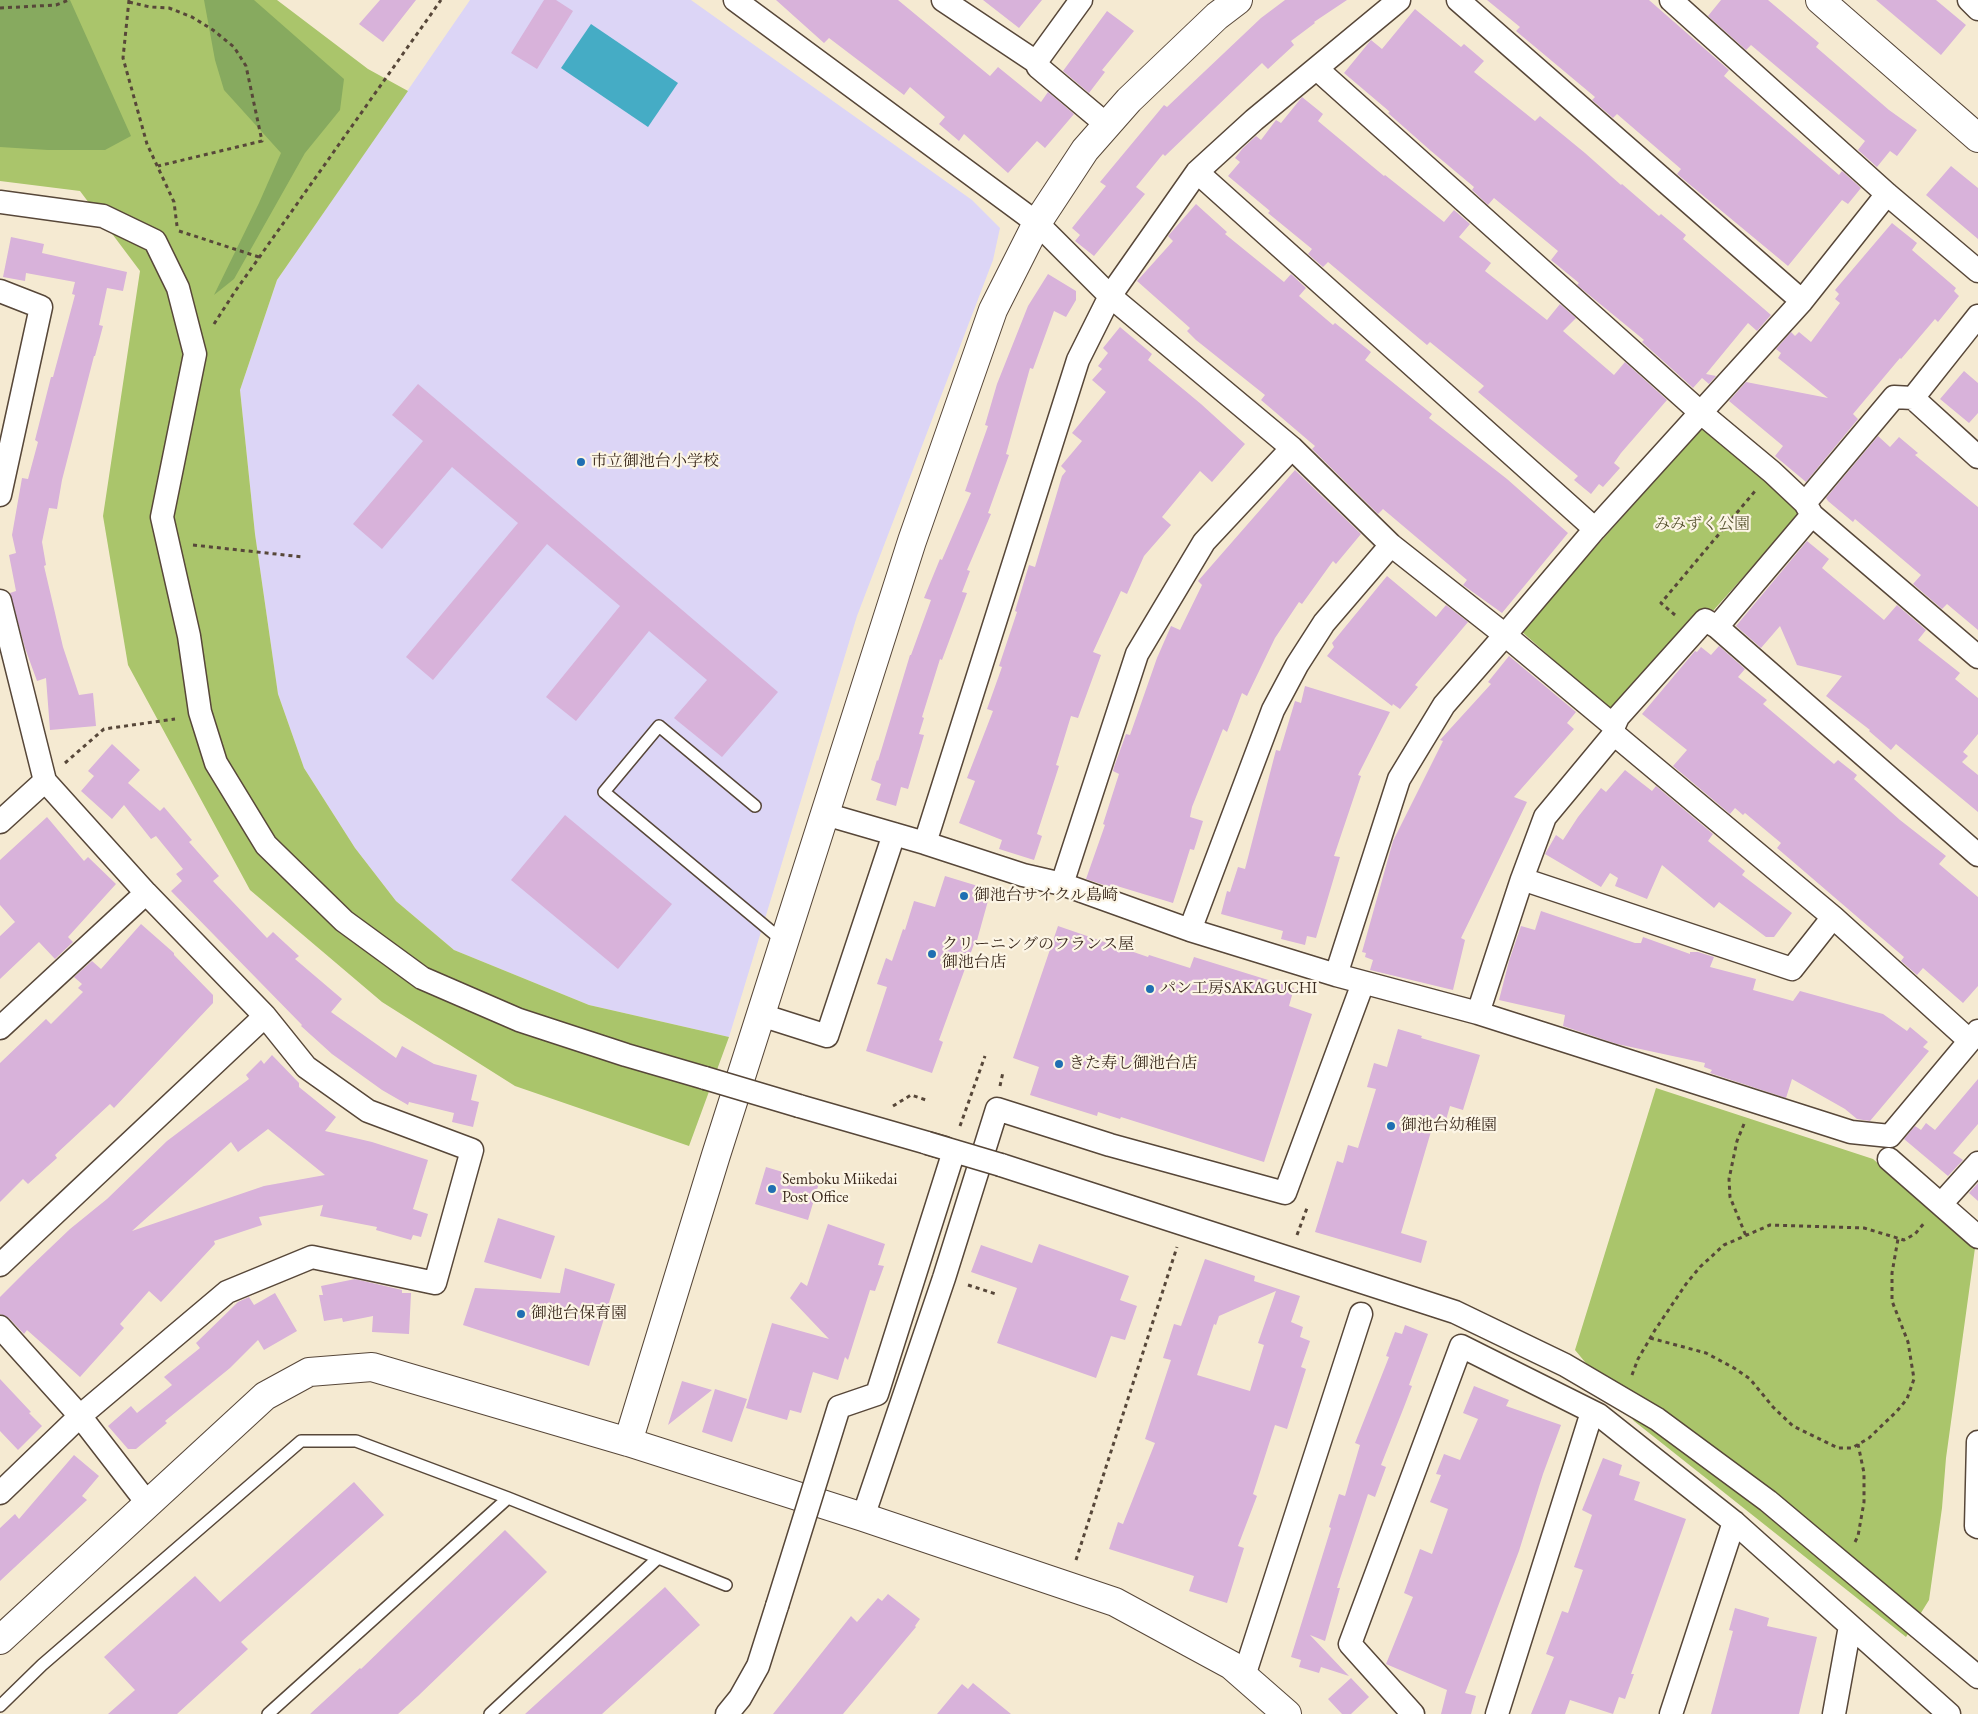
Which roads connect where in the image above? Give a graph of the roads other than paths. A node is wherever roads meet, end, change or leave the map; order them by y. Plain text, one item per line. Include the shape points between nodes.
1 (943, 0) edge
2 (1080, 0) edge
3 (1238, 0) edge
4 (1399, 0) edge
5 (1458, 0) edge
6 (1671, 0) edge
7 (1820, 0) edge
8 (1969, 0) edge
9 (742, 2) edge
10 (1978, 8) edge
11 (1036, 62) junction
12 (1317, 69) junction
13 (1107, 125) junction
14 (1978, 138) edge
15 (1197, 172) junction
16 (1887, 194) junction
17 (0, 202) edge
18 (1037, 223) junction
19 (1978, 271) edge
20 (0, 291) edge
21 (1110, 296) junction
22 (1802, 300) junction
23 (1978, 316) edge
24 (1913, 398) junction
25 (1700, 412) junction
26 (1292, 448) junction
27 (1978, 457) edge
28 (0, 495) edge
29 (1808, 509) junction
30 (1595, 529) junction
31 (1391, 545) junction
32 (0, 601) edge
33 (1717, 627) junction
34 (1505, 635) junction
35 (6, 655) edge
36 (1978, 657) edge
37 (1614, 730) junction
38 (44, 781) junction
39 (755, 806) dead end
40 (825, 814) junction
41 (0, 822) edge
42 (894, 834) junction
43 (925, 843) junction
44 (1978, 855) edge
45 (1522, 879) junction
46 (1062, 884) junction
47 (146, 893) junction
48 (1833, 917) junction
49 (1190, 930) junction
50 (784, 942) junction
51 (1336, 975) junction
52 (1363, 983) junction
53 (1478, 1013) junction
54 (761, 1015) junction
55 (265, 1016) junction
56 (0, 1028) edge
57 (1974, 1036) edge
58 (952, 1150) junction
59 (1890, 1159) dead end
60 (1978, 1163) edge
61 (1941, 1204) junction
62 (1978, 1236) edge
63 (0, 1265) edge
64 (1361, 1314) dead end
65 (0, 1327) edge
66 (1592, 1412) junction
67 (80, 1416) junction
68 (628, 1442) junction
69 (1978, 1442) edge
70 (0, 1493) edge
71 (508, 1498) junction
72 (148, 1504) junction
73 (864, 1517) junction
74 (1734, 1522) junction
75 (1978, 1527) edge
76 (658, 1558) junction
77 (726, 1584) dead end
78 (1850, 1626) junction
79 (0, 1640) edge
80 (1244, 1676) junction
81 (1978, 1677) edge
82 (0, 1706) edge
83 (268, 1714) edge
84 (490, 1714) edge
85 (727, 1714) edge
86 (1287, 1714) edge
87 (1413, 1714) edge
88 (1498, 1714) edge
89 (1672, 1714) edge
90 (1834, 1714) edge
91 (1949, 1714) edge

1 - 11 street
2 - 11 street
3 - 13 street via 1217,16
4 - 12 street
5 - 22 street
6 - 16 street
7 - 14 street
8 - 10 street
9 - 18 street
11 - 13 street
12 - 15 street
12 - 25 street
13 - 18 street via 1085,150
15 - 21 street
15 - 30 street
16 - 19 street
16 - 22 street
17 - 58 street, bridge via 103,216 154,241 178,288 195,354 162,517 189,636 200,712 216,763 266,845 344,921 422,978 519,1020
18 - 21 street
18 - 40 street via 993,310 912,541
20 - 28 street via 41,307
21 - 26 street
21 - 43 street via 1078,360
22 - 25 street
23 - 24 street
24 - 27 street
24 - 29 street via 1894,398
25 - 29 street via 1772,472
25 - 30 street
26 - 31 street
26 - 46 street via 1204,542 1136,654
29 - 33 street
29 - 36 street
30 - 34 street
31 - 34 street
31 - 49 street via 1324,623 1273,710
32 - 35 street
33 - 37 street via 1705,620 1618,717
33 - 44 street
34 - 37 street
34 - 51 street via 1444,705 1400,779
35 - 38 street
37 - 45 street via 1545,817
37 - 48 street
38 - 41 street
38 - 47 street
39 - 50 lane via 659,726 604,792
40 - 42 street
40 - 50 street
42 - 43 street
42 - 54 street via 827,1036
43 - 46 street via 1023,876
45 - 48 street via 1792,969
45 - 53 street
46 - 49 street
47 - 55 street
47 - 56 street
48 - 57 street
49 - 51 street
50 - 54 street
51 - 52 street
52 - 53 street
52 - 73 street via 1285,1193 1110,1145 997,1109
53 - 57 street via 1850,1132 1890,1136
54 - 68 street
55 - 63 street
55 - 67 street via 306,1066 368,1112 472,1150 435,1283 312,1257 228,1292
58 - 81 street, bridge via 1455,1312 1565,1366 1657,1419 1768,1501
58 - 85 street, bridge via 877,1394 839,1406 758,1666
59 - 61 street
60 - 61 street
61 - 62 street
64 - 80 street
65 - 67 street
66 - 74 street
66 - 87 street via 1461,1346 1350,1644
66 - 88 street
67 - 70 street
67 - 72 street
68 - 72 street via 372,1366 309,1372 265,1396
68 - 73 street
69 - 75 street
71 - 76 lane
71 - 82 lane via 356,1441 302,1441
71 - 83 lane
72 - 79 street
73 - 80 street via 1115,1602 1231,1665
74 - 78 street
74 - 89 street
76 - 77 lane
76 - 84 lane
78 - 90 street
78 - 91 street
80 - 86 street

